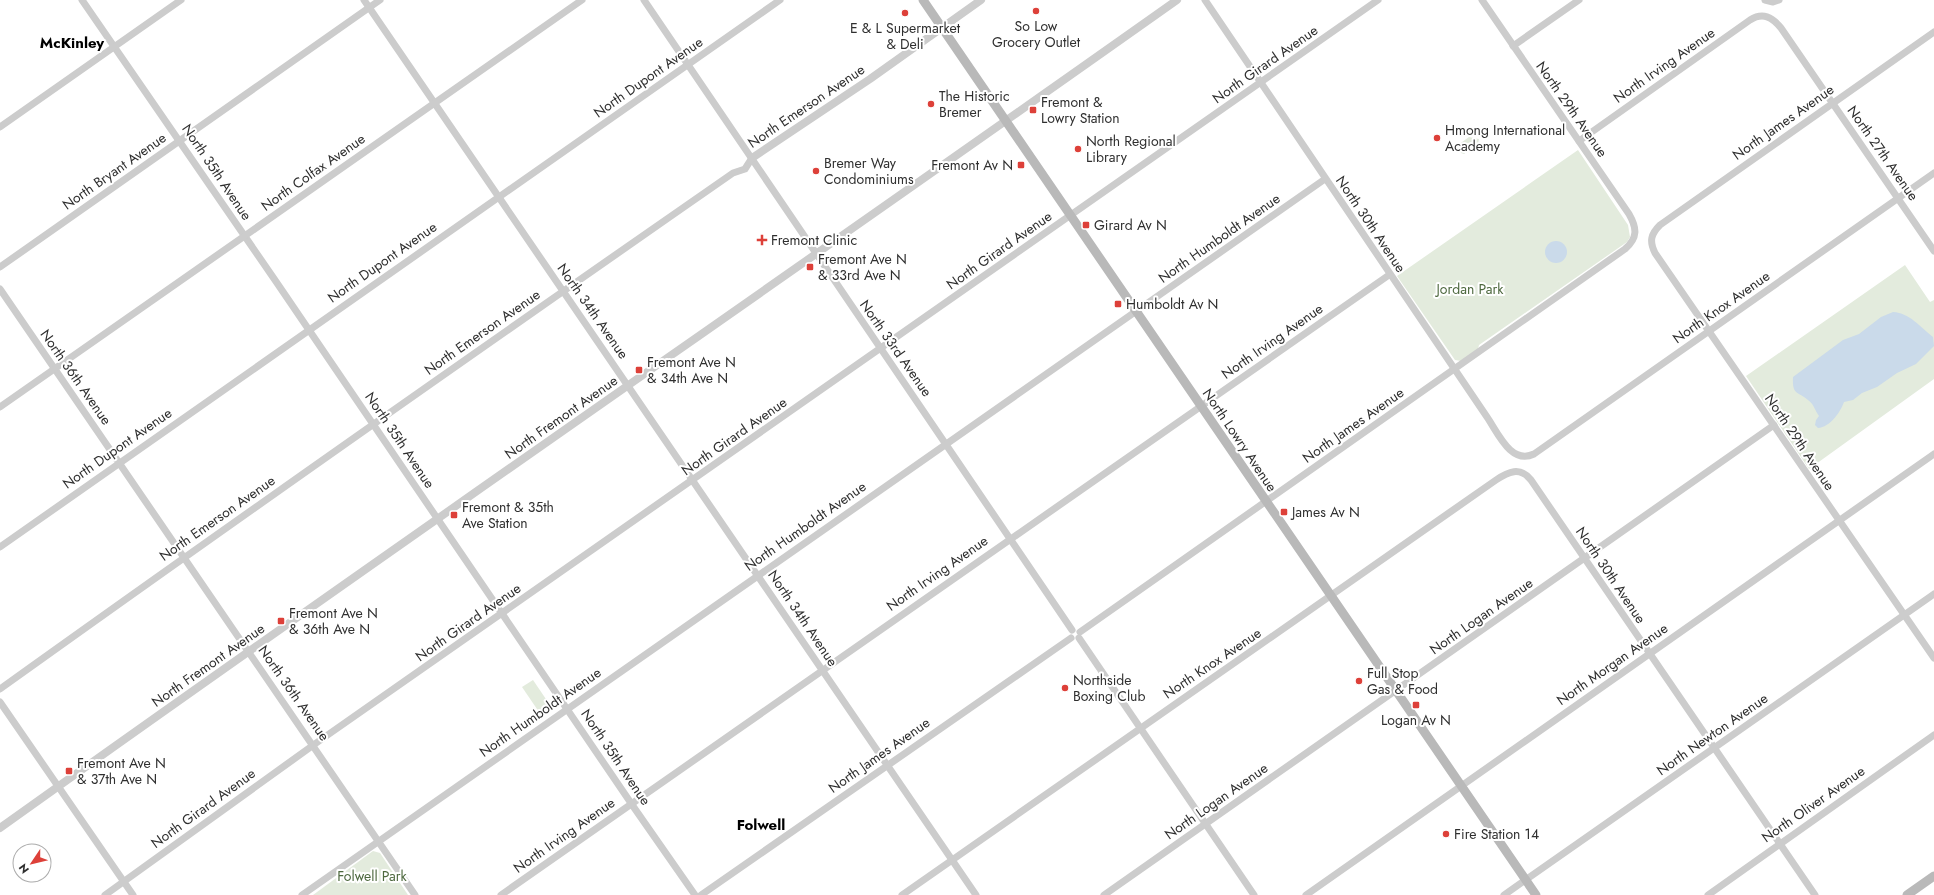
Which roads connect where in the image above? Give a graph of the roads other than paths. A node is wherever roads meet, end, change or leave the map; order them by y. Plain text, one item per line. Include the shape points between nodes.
1 (82, 0) edge
2 (181, 0) edge
3 (364, 0) edge
4 (380, 0) edge
5 (582, 0) edge
6 (644, 0) edge
7 (780, 0) edge
8 (922, 0) edge
9 (981, 0) edge
10 (1177, 0) edge
11 (1205, 0) edge
12 (1378, 0) edge
13 (1482, 0) edge
14 (1579, 0) edge
15 (1779, 0) edge
16 (1767, 1) edge
17 (369, 8) junction
18 (1766, 16) joint
19 (942, 28) junction
20 (1934, 32) edge
21 (1513, 46) junction
22 (115, 47) junction
23 (688, 65) junction
24 (1260, 83) junction
25 (435, 102) junction
26 (1832, 103) junction
27 (1005, 122) junction
28 (0, 127) edge
29 (180, 141) junction
30 (1579, 141) junction
31 (752, 158) junction
32 (1934, 173) edge
33 (1325, 179) junction
34 (499, 196) junction
35 (1898, 198) junction
36 (1071, 216) junction
37 (1636, 234) joint
38 (244, 236) junction
39 (1651, 237) joint
40 (1934, 251) edge
41 (817, 255) junction
42 (0, 267) edge
43 (1389, 274) junction
44 (0, 289) edge
45 (564, 291) junction
46 (1135, 312) junction
47 (309, 329) junction
48 (1709, 331) junction
49 (880, 348) junction
50 (54, 368) junction
51 (1454, 370) junction
52 (629, 385) junction
53 (0, 407) edge
54 (1200, 407) junction
55 (374, 424) junction
56 (1774, 426) junction
57 (945, 444) junction
58 (1934, 454) edge
59 (1521, 457) joint
60 (119, 462) junction
61 (1518, 471) joint
62 (694, 480) junction
63 (1265, 502) junction
64 (438, 519) junction
65 (1839, 520) junction
66 (1010, 539) junction
67 (0, 547) edge
68 (185, 557) junction
69 (1584, 558) junction
70 (758, 575) junction
71 (1934, 594) edge
72 (1331, 596) junction
73 (502, 614) junction
74 (1904, 615) junction
75 (1076, 634) junction
76 (249, 652) junction
77 (1649, 654) junction
78 (1934, 658) edge
79 (822, 670) junction
80 (0, 689) edge
81 (1396, 692) junction
82 (0, 702) edge
83 (568, 708) junction
84 (1141, 728) junction
85 (1934, 735) edge
86 (314, 745) junction
87 (1715, 748) junction
88 (887, 765) junction
89 (58, 786) junction
90 (1461, 787) junction
91 (632, 804) junction
92 (1206, 824) junction
93 (0, 828) edge
94 (379, 840) junction
95 (1780, 843) junction
96 (952, 860) junction
97 (1934, 876) edge
98 (1526, 880) junction
99 (124, 881) junction
100 (105, 895) edge
101 (133, 895) edge
102 (302, 895) edge
103 (415, 895) edge
104 (502, 895) edge
105 (695, 895) edge
106 (701, 895) edge
107 (902, 895) edge
108 (976, 895) edge
109 (1104, 895) edge
110 (1254, 895) edge
111 (1306, 895) edge
112 (1504, 895) edge
113 (1536, 895) edge
114 (1708, 895) edge
115 (1816, 895) edge
116 (1907, 895) edge

1 - 22 street, North 35th Avenue
2 - 22 street
3 - 17 street, North 34th Avenue
4 - 17 street, North Bryant Avenue
5 - 25 street, North Colfax Avenue
6 - 23 street, North 33rd Avenue
7 - 23 street, North Dupont Avenue
8 - 19 main road, North Lowry Avenue
9 - 19 street, North Emerson Avenue
10 - 27 street, North Fremont Avenue
11 - 24 street, North 30th Avenue
12 - 24 street, North Girard Avenue
13 - 21 street, North 29th Avenue
14 - 21 street
15 - 16 street
17 - 25 street, North 34th Avenue
17 - 29 street, North Bryant Avenue
18 - 26 street, North 27th Avenue via 1773,19 1781,28
18 - 30 street, North Irving Avenue via 1750,20
19 - 27 main road, North Lowry Avenue
19 - 31 street, North Emerson Avenue
20 - 26 street, North James Avenue
21 - 30 street, North 29th Avenue
22 - 28 street
22 - 29 street, North 35th Avenue
23 - 31 street, North 33rd Avenue
23 - 34 street, North Dupont Avenue
24 - 33 street, North 30th Avenue
24 - 36 street, North Girard Avenue
25 - 34 street, North 34th Avenue
25 - 38 street, North Colfax Avenue
26 - 35 street, North 27th Avenue
26 - 39 street, North James Avenue via 1660,224
27 - 36 main road, North Lowry Avenue
27 - 41 street, North Fremont Avenue
29 - 38 street, North 35th Avenue
29 - 42 street, North Bryant Avenue
30 - 37 street, North 29th Avenue via 1629,214
31 - 41 street, North 33rd Avenue
31 - 45 street, North Emerson Avenue via 744,169 733,173
32 - 35 street, North Knox Avenue
33 - 43 street, North 30th Avenue
33 - 46 street, North Humboldt Avenue
34 - 45 street, North 34th Avenue
34 - 47 street, North Dupont Avenue
35 - 40 street, North 27th Avenue
35 - 48 street, North Knox Avenue
36 - 46 main road, North Lowry Avenue
36 - 49 street, North Girard Avenue
37 - 51 street, North James Avenue via 1633,242 1625,249
38 - 47 street, North 35th Avenue
38 - 50 street, North Colfax Avenue
39 - 48 street, North 29th Avenue via 1655,253
41 - 49 street, North 33rd Avenue
41 - 52 street, North Fremont Avenue
43 - 51 street, North 30th Avenue
43 - 54 street, North Irving Avenue
44 - 50 street, North 36th Avenue
45 - 52 street, North 34th Avenue
45 - 55 street, North Emerson Avenue
46 - 54 main road, North Lowry Avenue
46 - 57 street, North Humboldt Avenue
47 - 55 street, North 35th Avenue
47 - 60 street, North Dupont Avenue
48 - 56 street, North 29th Avenue
48 - 59 street, North Knox Avenue via 1534,454
49 - 57 street, North 33rd Avenue
49 - 62 street, North Girard Avenue
50 - 53 street, North Colfax Avenue
50 - 60 street, North 36th Avenue
51 - 59 street, North 30th Avenue via 1510,450
51 - 63 street, North James Avenue
52 - 62 street, North 34th Avenue
52 - 64 street, North Fremont Avenue
54 - 63 main road, North Lowry Avenue
54 - 66 street, North Irving Avenue
55 - 64 street, North 35th Avenue
55 - 68 street, North Emerson Avenue
56 - 65 street, North 29th Avenue
56 - 69 street, North Logan Avenue
57 - 66 street, North 33rd Avenue
57 - 70 street, North Humboldt Avenue
58 - 65 street, North Morgan Avenue
60 - 67 street, North Dupont Avenue
60 - 68 street, North 36th Avenue
61 - 69 street, North 30th Avenue via 1531,480
61 - 72 street, North Knox Avenue via 1505,474
62 - 70 street, North 34th Avenue
62 - 73 street, North Girard Avenue
63 - 72 main road, North Lowry Avenue
63 - 75 street, North James Avenue
64 - 73 street, North 35th Avenue
64 - 76 street, North Fremont Avenue
65 - 74 street, North 29th Avenue
65 - 77 street, North Morgan Avenue
66 - 75 street, North 33rd Avenue
66 - 79 street, North Irving Avenue
68 - 76 street, North 36th Avenue
68 - 80 street, North Emerson Avenue
69 - 77 street, North 30th Avenue
69 - 81 street, North Logan Avenue
70 - 79 street, North 34th Avenue
70 - 83 street, North Humboldt Avenue
71 - 74 street, North Newton Avenue
72 - 81 main road, North Lowry Avenue
72 - 84 street, North Knox Avenue
73 - 83 street, North 35th Avenue
73 - 86 street, North Girard Avenue
74 - 78 street, North 29th Avenue
74 - 87 street, North Newton Avenue
75 - 84 street, North 33rd Avenue
75 - 88 street, North James Avenue
76 - 86 street, North 36th Avenue
76 - 89 street, North Fremont Avenue
77 - 87 street, North 30th Avenue
77 - 90 street, North Morgan Avenue
79 - 88 street, North 34th Avenue
79 - 91 street, North Irving Avenue
81 - 90 main road, North Lowry Avenue
81 - 92 street, North Logan Avenue
82 - 89 street
83 - 91 street, North 35th Avenue
83 - 94 street, North Humboldt Avenue
84 - 92 street, North 33rd Avenue
84 - 96 street, North Knox Avenue
85 - 95 street, North Oliver Avenue
86 - 94 street, North 36th Avenue
86 - 99 street, North Girard Avenue
87 - 95 street, North 30th Avenue
87 - 98 street, North Newton Avenue
88 - 96 street, North 34th Avenue
88 - 106 street, North James Avenue
89 - 93 street, North Fremont Avenue
89 - 99 street
90 - 98 main road, North Lowry Avenue
90 - 111 street, North Morgan Avenue
91 - 104 street, North Irving Avenue
91 - 105 street, North 35th Avenue
92 - 109 street, North Logan Avenue
92 - 110 street, North 33rd Avenue
94 - 102 street, North Humboldt Avenue
94 - 103 street, North 36th Avenue
95 - 114 street, North Oliver Avenue
95 - 115 street, North 30th Avenue
96 - 107 street, North Knox Avenue
96 - 108 street, North 34th Avenue
97 - 116 main road
98 - 112 street, North Newton Avenue
98 - 113 main road, North Lowry Avenue
99 - 100 street, North Girard Avenue
99 - 101 street

